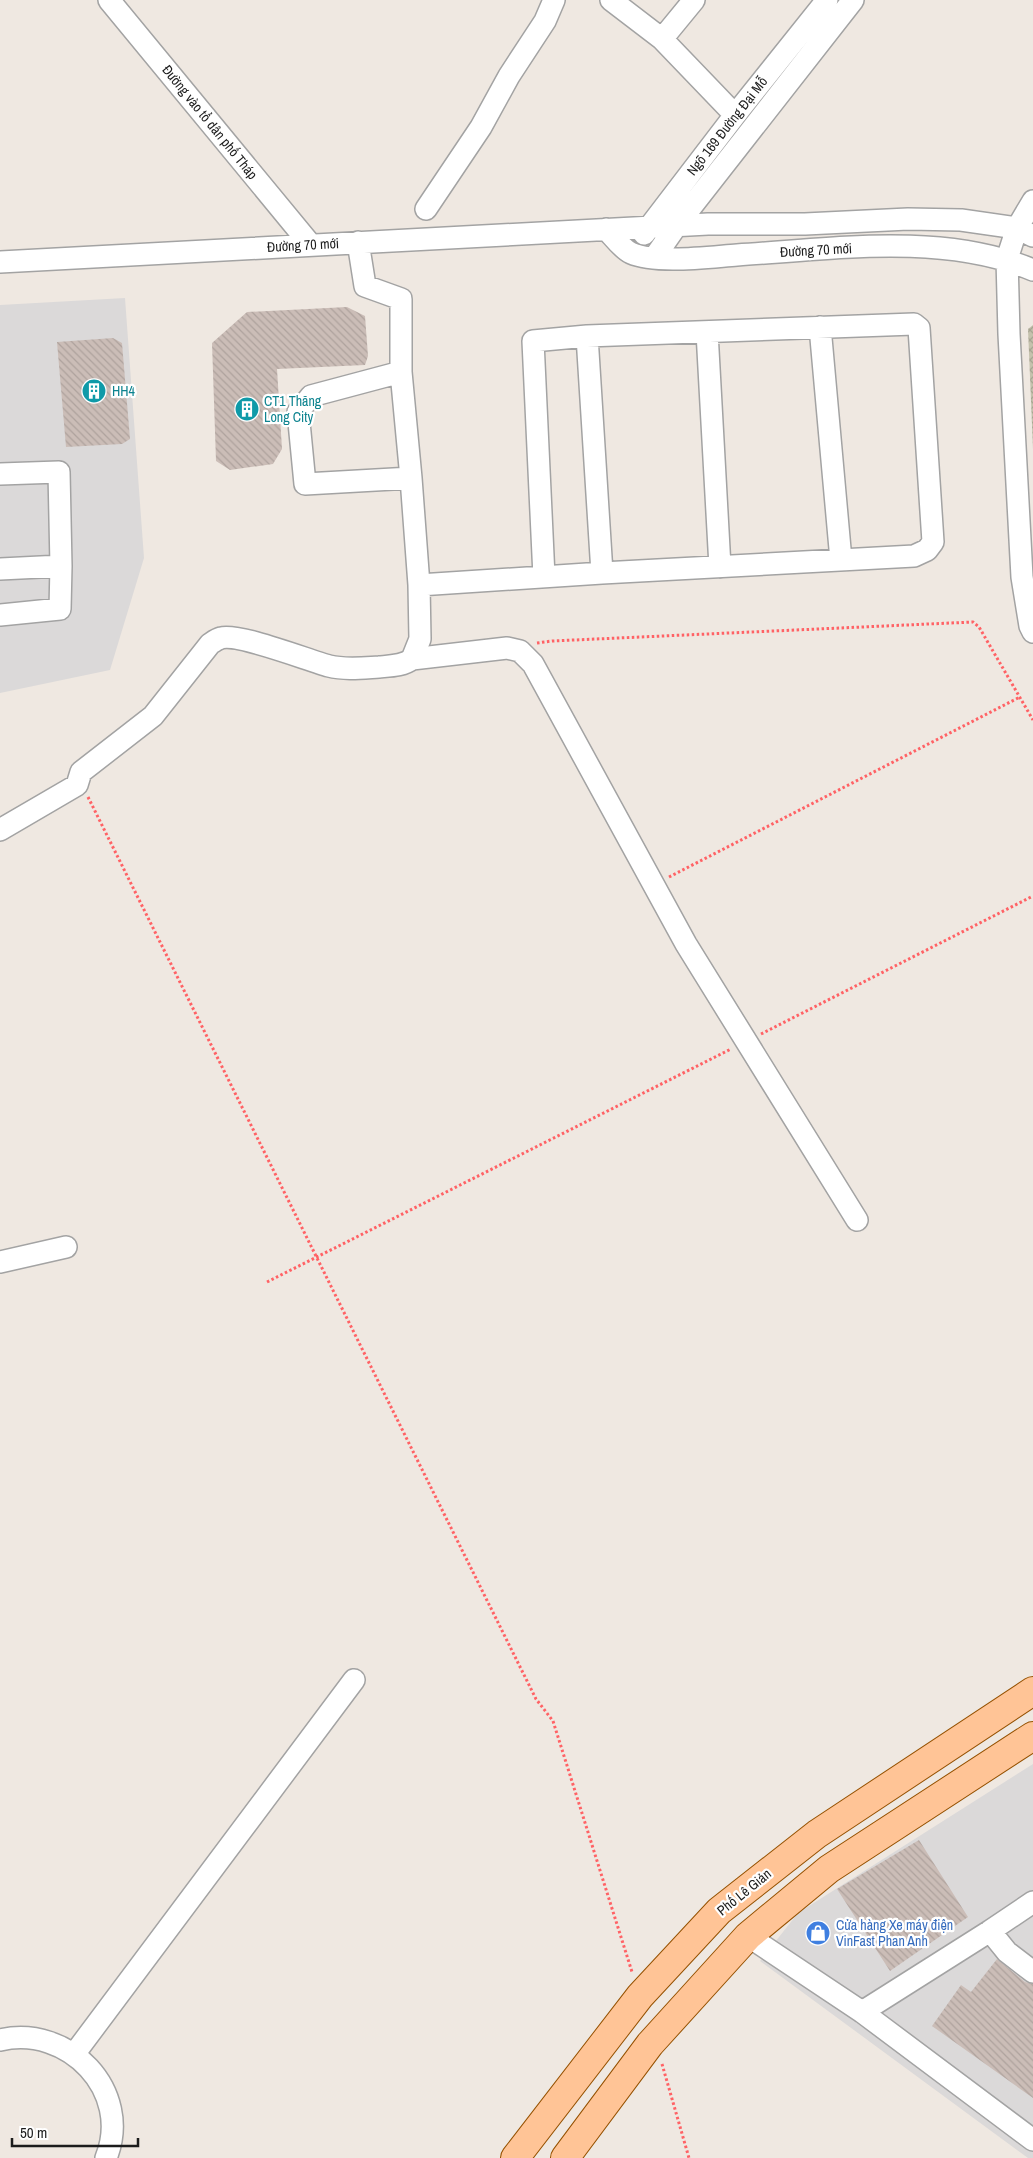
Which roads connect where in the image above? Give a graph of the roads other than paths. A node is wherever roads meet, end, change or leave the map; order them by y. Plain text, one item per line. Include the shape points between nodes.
1 (109, 0) edge
2 (554, 0) edge
3 (611, 0) edge
4 (694, 0) edge
5 (827, 0) edge
6 (854, 0) edge
7 (662, 39) junction
8 (735, 115) junction
9 (1033, 201) edge
10 (426, 209) dead end
11 (677, 225) junction
12 (648, 228) junction
13 (606, 229) junction
14 (1025, 232) edge
15 (358, 242) junction
16 (310, 244) junction
17 (630, 253) junction
18 (654, 258) junction
19 (1007, 259) junction
20 (0, 262) edge
21 (1033, 270) edge
22 (820, 327) junction
23 (707, 332) junction
24 (587, 336) junction
25 (401, 372) junction
26 (0, 474) edge
27 (412, 478) junction
28 (841, 560) junction
29 (61, 566) junction
30 (720, 568) junction
31 (0, 569) edge
32 (602, 573) junction
33 (544, 577) junction
34 (418, 585) junction
35 (0, 616) edge
36 (1033, 632) edge
37 (412, 659) junction
38 (0, 830) edge
39 (857, 1220) dead end
40 (66, 1247) dead end
41 (0, 1262) edge
42 (354, 1680) dead end
43 (1033, 1691) edge
44 (1033, 1736) edge
45 (1033, 1902) edge
46 (990, 1931) junction
47 (748, 1936) junction
48 (1033, 1972) edge
49 (862, 2012) junction
50 (1, 2036) edge
51 (75, 2053) junction
52 (1033, 2140) edge
53 (106, 2158) edge
54 (515, 2158) edge
55 (565, 2158) edge

1 - 16 street, Đường vào tổ dân phố Tháp
2 - 10 street via 545,21 481,127
3 - 7 street
4 - 7 street
5 - 8 street, Ngõ 169 Đường Đại Mỗ
6 - 11 street, Ngõ 169 Đường Đại Mỗ
7 - 8 street
8 - 12 street, Ngõ 169 Đường Đại Mỗ
9 - 14 street
11 - 12 street, Đường 70 mới
11 - 14 street, Đường 70 mới via 961,220
11 - 18 street, Ngõ 169 Đường Đại Mỗ
12 - 13 street, Đường 70 mới
12 - 17 street, Ngõ 169 Đường Đại Mỗ
13 - 15 street, Đường 70 mới
13 - 17 street
14 - 19 street
15 - 16 street, Đường 70 mới
15 - 25 street via 365,286 401,299
16 - 20 street, Đường 70 mới
17 - 18 street, Đường 70 mới
18 - 19 street, Đường 70 mới via 936,247
19 - 21 street, Đường 70 mới
19 - 36 street via 1022,577
22 - 23 street
22 - 28 street
22 - 28 street via 914,324 919,328 933,542 927,550 914,556
23 - 24 street
23 - 30 street
24 - 32 street
24 - 33 street via 533,341
25 - 27 street
25 - 27 street via 310,396 298,412 305,484
26 - 29 street via 59,472
27 - 34 street
28 - 30 street
29 - 31 street
29 - 35 street via 60,610
30 - 32 street
32 - 33 street
33 - 34 street
34 - 37 street via 420,639
37 - 38 street via 384,667 329,666 244,641 221,638 210,644 153,716 81,772 77,785
37 - 39 street via 507,648 520,651 533,664 686,944
40 - 41 street
42 - 51 street
43 - 54 main road, Phố Lê Giản via 817,1834 719,1911 640,1996
44 - 47 main road via 829,1869
45 - 46 street
46 - 48 street via 1006,1952
46 - 49 street
47 - 49 street
47 - 55 main road via 654,2040
49 - 52 street
50 - 51 street via 36,2038
51 - 53 street via 95,2074 108,2099 112,2128

